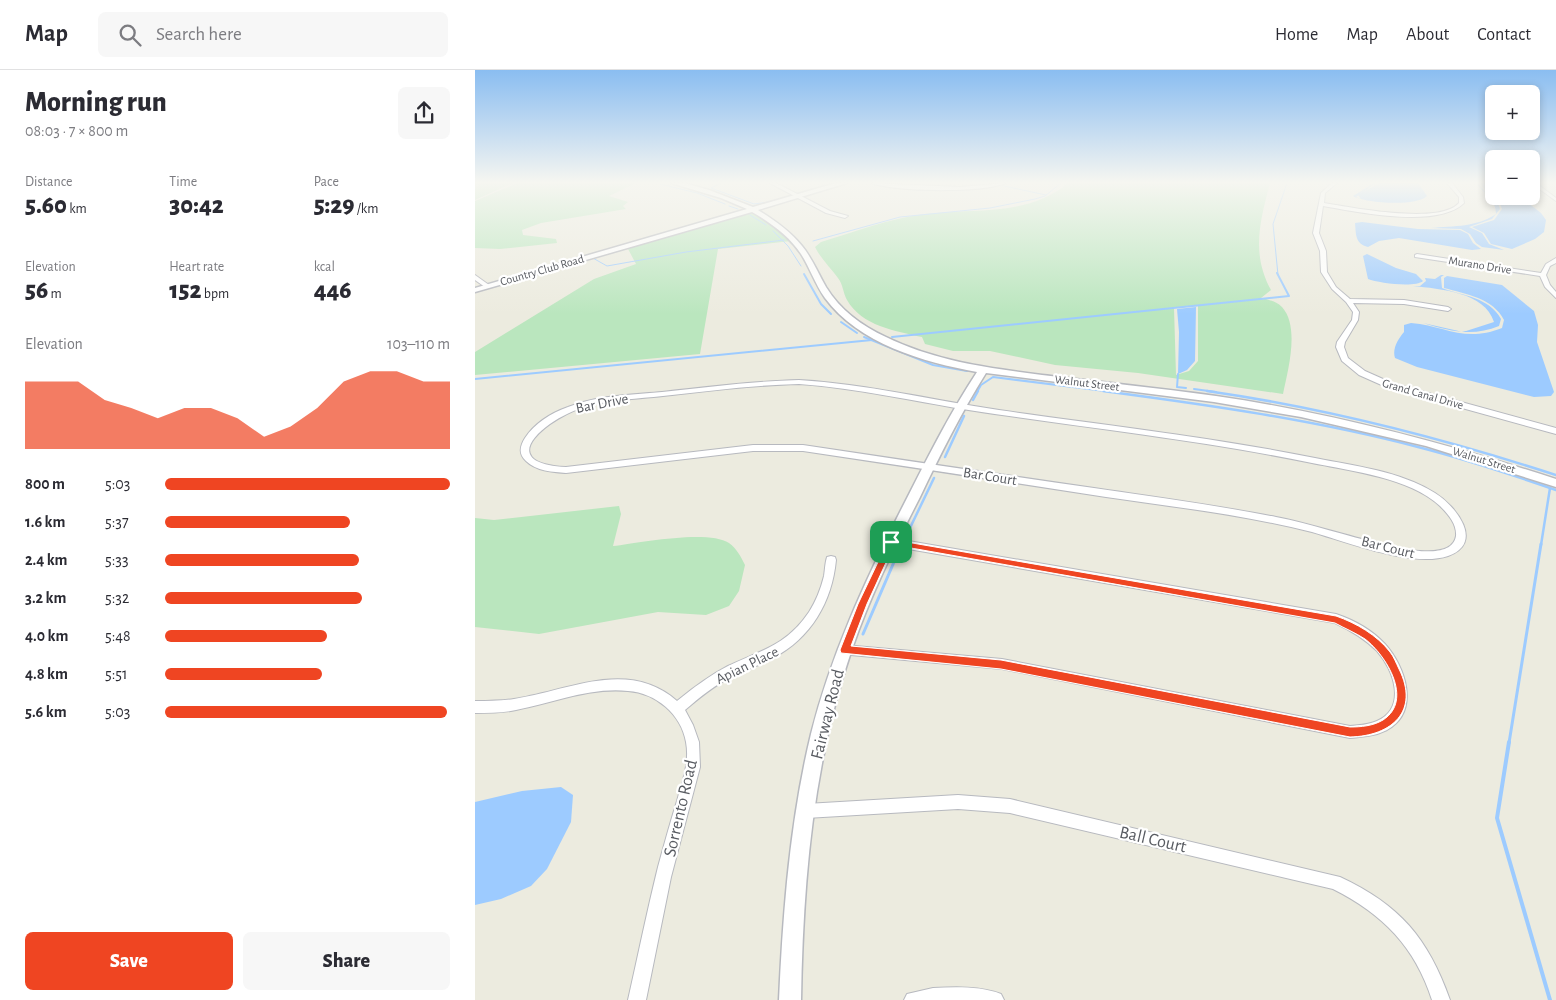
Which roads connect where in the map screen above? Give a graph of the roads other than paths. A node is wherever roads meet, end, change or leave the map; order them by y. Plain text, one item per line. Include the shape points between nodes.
1 (696, 226) edge
2 (778, 226) edge
3 (1317, 226) edge
4 (1417, 256) dead end
5 (1556, 260) edge
6 (1543, 275) junction
7 (475, 277) edge
8 (487, 286) junction
9 (475, 290) edge
10 (1556, 296) edge
11 (1349, 301) junction
12 (1448, 309) dead end
13 (983, 370) junction
14 (959, 407) junction
15 (1556, 431) edge
16 (929, 467) junction
17 (1556, 483) edge
18 (891, 542) junction
19 (831, 560) dead end
20 (844, 650) junction
21 (475, 707) edge
22 (677, 708) junction
23 (807, 811) junction
24 (637, 1000) edge
25 (790, 1000) edge
26 (913, 1000) edge
27 (995, 1000) edge
28 (1441, 1000) edge

1 - 8 street, Country Club Road
2 - 13 street, Walnut Street via 806,256 827,296 858,325 920,354
3 - 11 street via 1324,272
4 - 6 street, Murano Drive
5 - 6 street
6 - 10 street
7 - 8 street
8 - 9 street, Country Club Road
11 - 12 street via 1404,302
11 - 15 street, Grand Canal Drive via 1355,318 1340,347 1345,358 1362,373 1389,385
13 - 14 street, Fairway Road
13 - 17 street, Walnut Street via 1301,413 1431,444
14 - 16 street, Fairway Road
14 - 16 street, Bar Drive via 834,384 754,384 584,404 544,423 529,437 525,449 527,457 537,465 559,470 779,446
14 - 16 street, Bar Court via 1235,445 1370,474 1414,486 1434,496 1456,518 1461,539 1453,549 1441,555 1412,555 1265,518
16 - 18 street, Fairway Road
18 - 20 street, Fairway Road
18 - 20 street via 1336,619 1368,636 1387,656 1401,684 1401,705 1388,723 1350,732 1001,664
19 - 22 street, Apian Place via 827,588 798,636 771,654 721,676
20 - 23 street, Fairway Road via 820,738
21 - 22 street, Sorrento Road via 524,704 591,687 618,684 651,690
22 - 24 street, Sorrento Road via 689,731 694,756 663,877
23 - 25 street, Fairway Road via 797,881
23 - 28 street, Ball Court via 958,802 1010,806 1335,882 1373,901 1408,934 1425,959
26 - 27 street via 965,995

